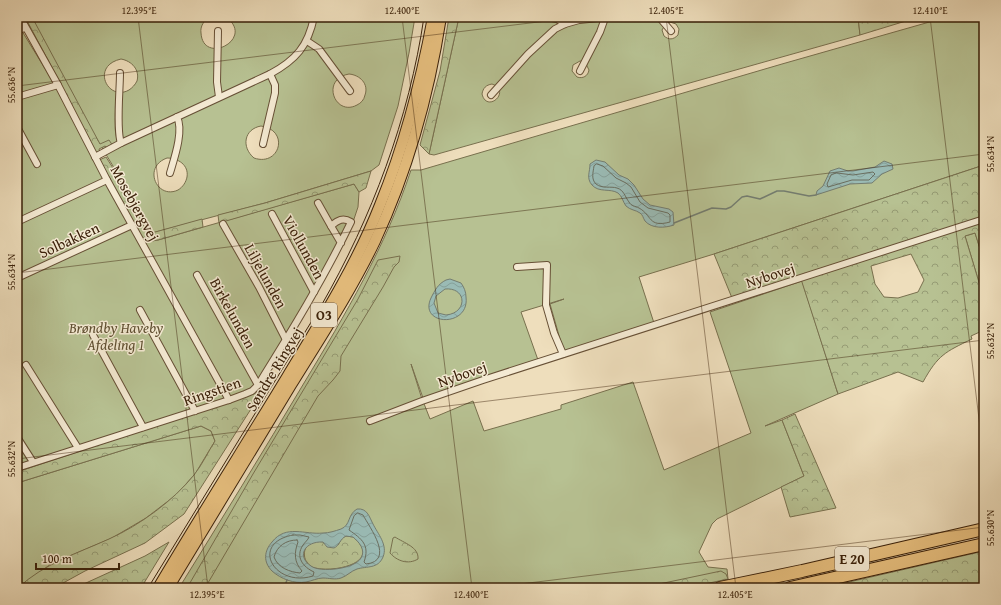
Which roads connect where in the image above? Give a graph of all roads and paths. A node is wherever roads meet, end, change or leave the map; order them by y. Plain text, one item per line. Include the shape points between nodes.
1 (20, 17) edge
2 (314, 17) edge
3 (433, 17) edge
4 (441, 17) edge
5 (548, 17) edge
6 (659, 17) edge
7 (606, 18) edge
8 (565, 24) junction
9 (25, 28) junction
10 (17, 30) edge
11 (218, 31) dead end
12 (671, 32) dead end
13 (307, 41) junction
14 (580, 71) dead end
15 (120, 73) dead end
16 (270, 74) junction
17 (58, 85) junction
18 (350, 91) dead end
19 (491, 95) dead end
20 (17, 97) edge
21 (219, 97) junction
22 (177, 118) junction
23 (17, 127) edge
24 (121, 143) junction
25 (263, 144) dead end
26 (94, 157) junction
27 (37, 164) dead end
28 (170, 173) dead end
29 (106, 180) junction
30 (318, 204) dead end
31 (272, 214) dead end
32 (984, 219) edge
33 (17, 222) edge
34 (223, 224) dead end
35 (132, 225) junction
36 (332, 226) junction
37 (341, 243) junction
38 (517, 267) dead end
39 (197, 274) dead end
40 (17, 278) edge
41 (314, 292) junction
42 (140, 310) dead end
43 (93, 335) dead end
44 (286, 340) junction
45 (563, 354) junction
46 (26, 365) dead end
47 (258, 384) junction
48 (229, 400) junction
49 (195, 411) junction
50 (370, 422) dead end
51 (143, 428) junction
52 (17, 437) edge
53 (78, 448) junction
54 (33, 462) junction
55 (17, 468) edge
56 (984, 529) edge
57 (984, 544) edge
58 (158, 588) edge
59 (168, 588) edge
60 (720, 588) edge
61 (790, 588) edge

1 - 9 street, Mosebjergvej
2 - 13 street
3 - 58 main road, Søndre Ringvej / O3 via 403,146 365,240 334,299
4 - 59 main road, Søndre Ringvej / O3 via 433,65 420,116 400,181 374,242 342,303
5 - 8 street
6 - 12 street
7 - 8 street
7 - 14 street
8 - 19 street via 546,36
9 - 10 street
9 - 17 street, Mosebjergvej
11 - 21 street
13 - 16 street via 287,64
13 - 18 street via 320,49
15 - 24 street
16 - 21 street
16 - 25 street via 275,85 275,93
17 - 20 street
17 - 26 street, Mosebjergvej
21 - 22 street
22 - 24 street
22 - 28 street via 180,130
23 - 27 street
24 - 26 street
26 - 29 street, Mosebjergvej
29 - 33 street
29 - 35 street, Mosebjergvej
30 - 36 street
31 - 41 street, Viollunden
32 - 45 street, Nybovej
34 - 44 street, Liljelunden
35 - 40 street, Solbakken
35 - 48 street, Mosebjergvej
36 - 37 street
36 - 37 street, Ringstien via 341,219 351,222
37 - 41 street, Ringstien
38 - 45 street via 547,265 546,305
39 - 47 street, Birkelunden
41 - 44 street, Ringstien
42 - 49 street
43 - 51 street
44 - 47 street, Ringstien
45 - 50 street, Nybovej via 422,401
46 - 53 street
47 - 48 street, Ringstien via 252,391
48 - 49 street, Ringstien
49 - 51 street, Ringstien
51 - 53 street, Ringstien
52 - 54 street
53 - 54 street, Ringstien
54 - 55 street, Ringstien
56 - 60 highway, E 20
57 - 61 highway, E 20

